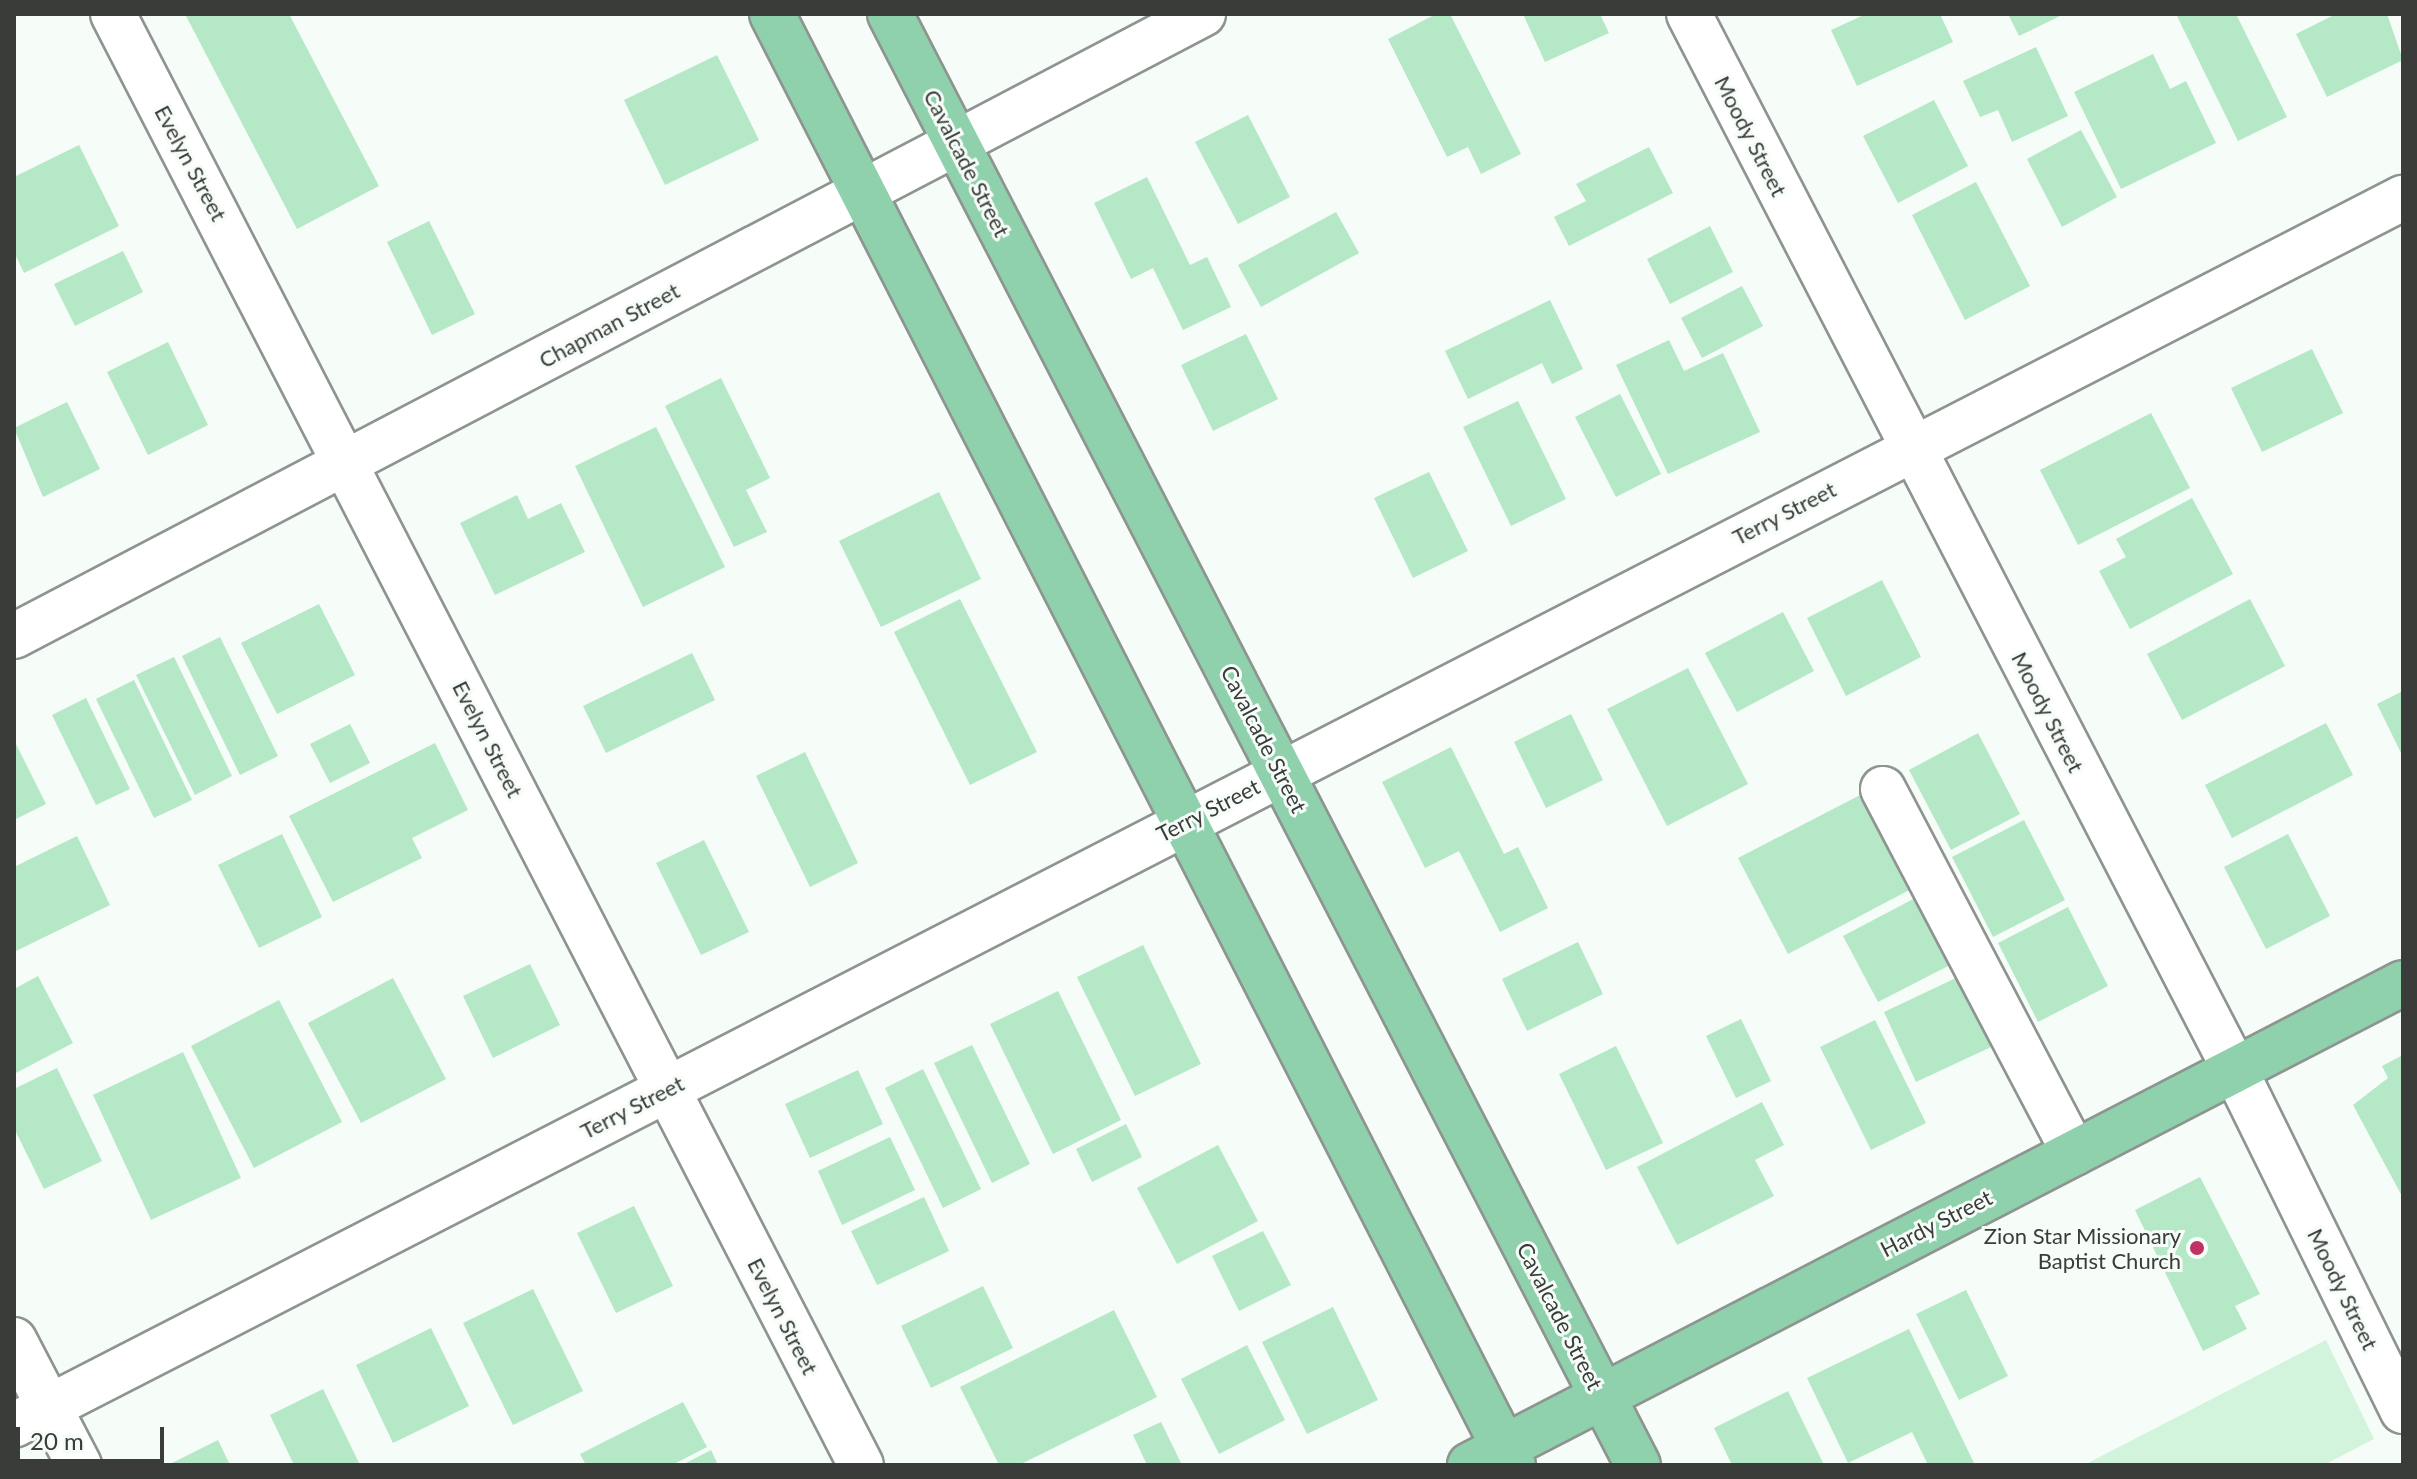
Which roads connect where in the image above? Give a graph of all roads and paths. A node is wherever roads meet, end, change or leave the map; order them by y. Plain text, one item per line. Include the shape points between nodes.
1 (113, 14) edge
2 (772, 14) edge
3 (890, 14) edge
4 (1203, 14) edge
5 (1689, 14) edge
6 (957, 144) junction
7 (863, 192) junction
8 (2403, 198) edge
9 (1911, 448) junction
10 (345, 463) junction
11 (14, 636) edge
12 (1281, 772) junction
13 (1883, 789) dead end
14 (1184, 822) junction
15 (2403, 983) edge
16 (2235, 1070) junction
17 (666, 1089) junction
18 (2074, 1153) junction
19 (14, 1340) edge
20 (1601, 1396) junction
21 (2403, 1411) edge
22 (32, 1416) edge
23 (1496, 1459) edge
24 (79, 1465) edge
25 (861, 1465) edge
26 (1638, 1465) edge

1 - 10 street, Evelyn Street
2 - 7 main road
3 - 6 main road, Cavalcade Street
4 - 6 street, Chapman Street
5 - 9 street, Moody Street
6 - 7 street, Chapman Street
6 - 12 main road, Cavalcade Street
7 - 10 street, Chapman Street
7 - 14 main road
8 - 9 street, Terry Street
9 - 12 street, Terry Street
9 - 16 street, Moody Street
10 - 11 street, Chapman Street
10 - 17 street, Evelyn Street
12 - 14 street, Terry Street
12 - 20 main road, Cavalcade Street
13 - 18 street
14 - 17 street, Terry Street
14 - 23 main road
15 - 16 main road, Hardy Street
16 - 18 main road, Hardy Street
16 - 21 street, Moody Street
17 - 22 street, Terry Street
17 - 25 street, Evelyn Street
18 - 20 main road, Hardy Street
19 - 22 street
20 - 23 main road, Hardy Street
20 - 26 main road, Cavalcade Street
22 - 24 street

